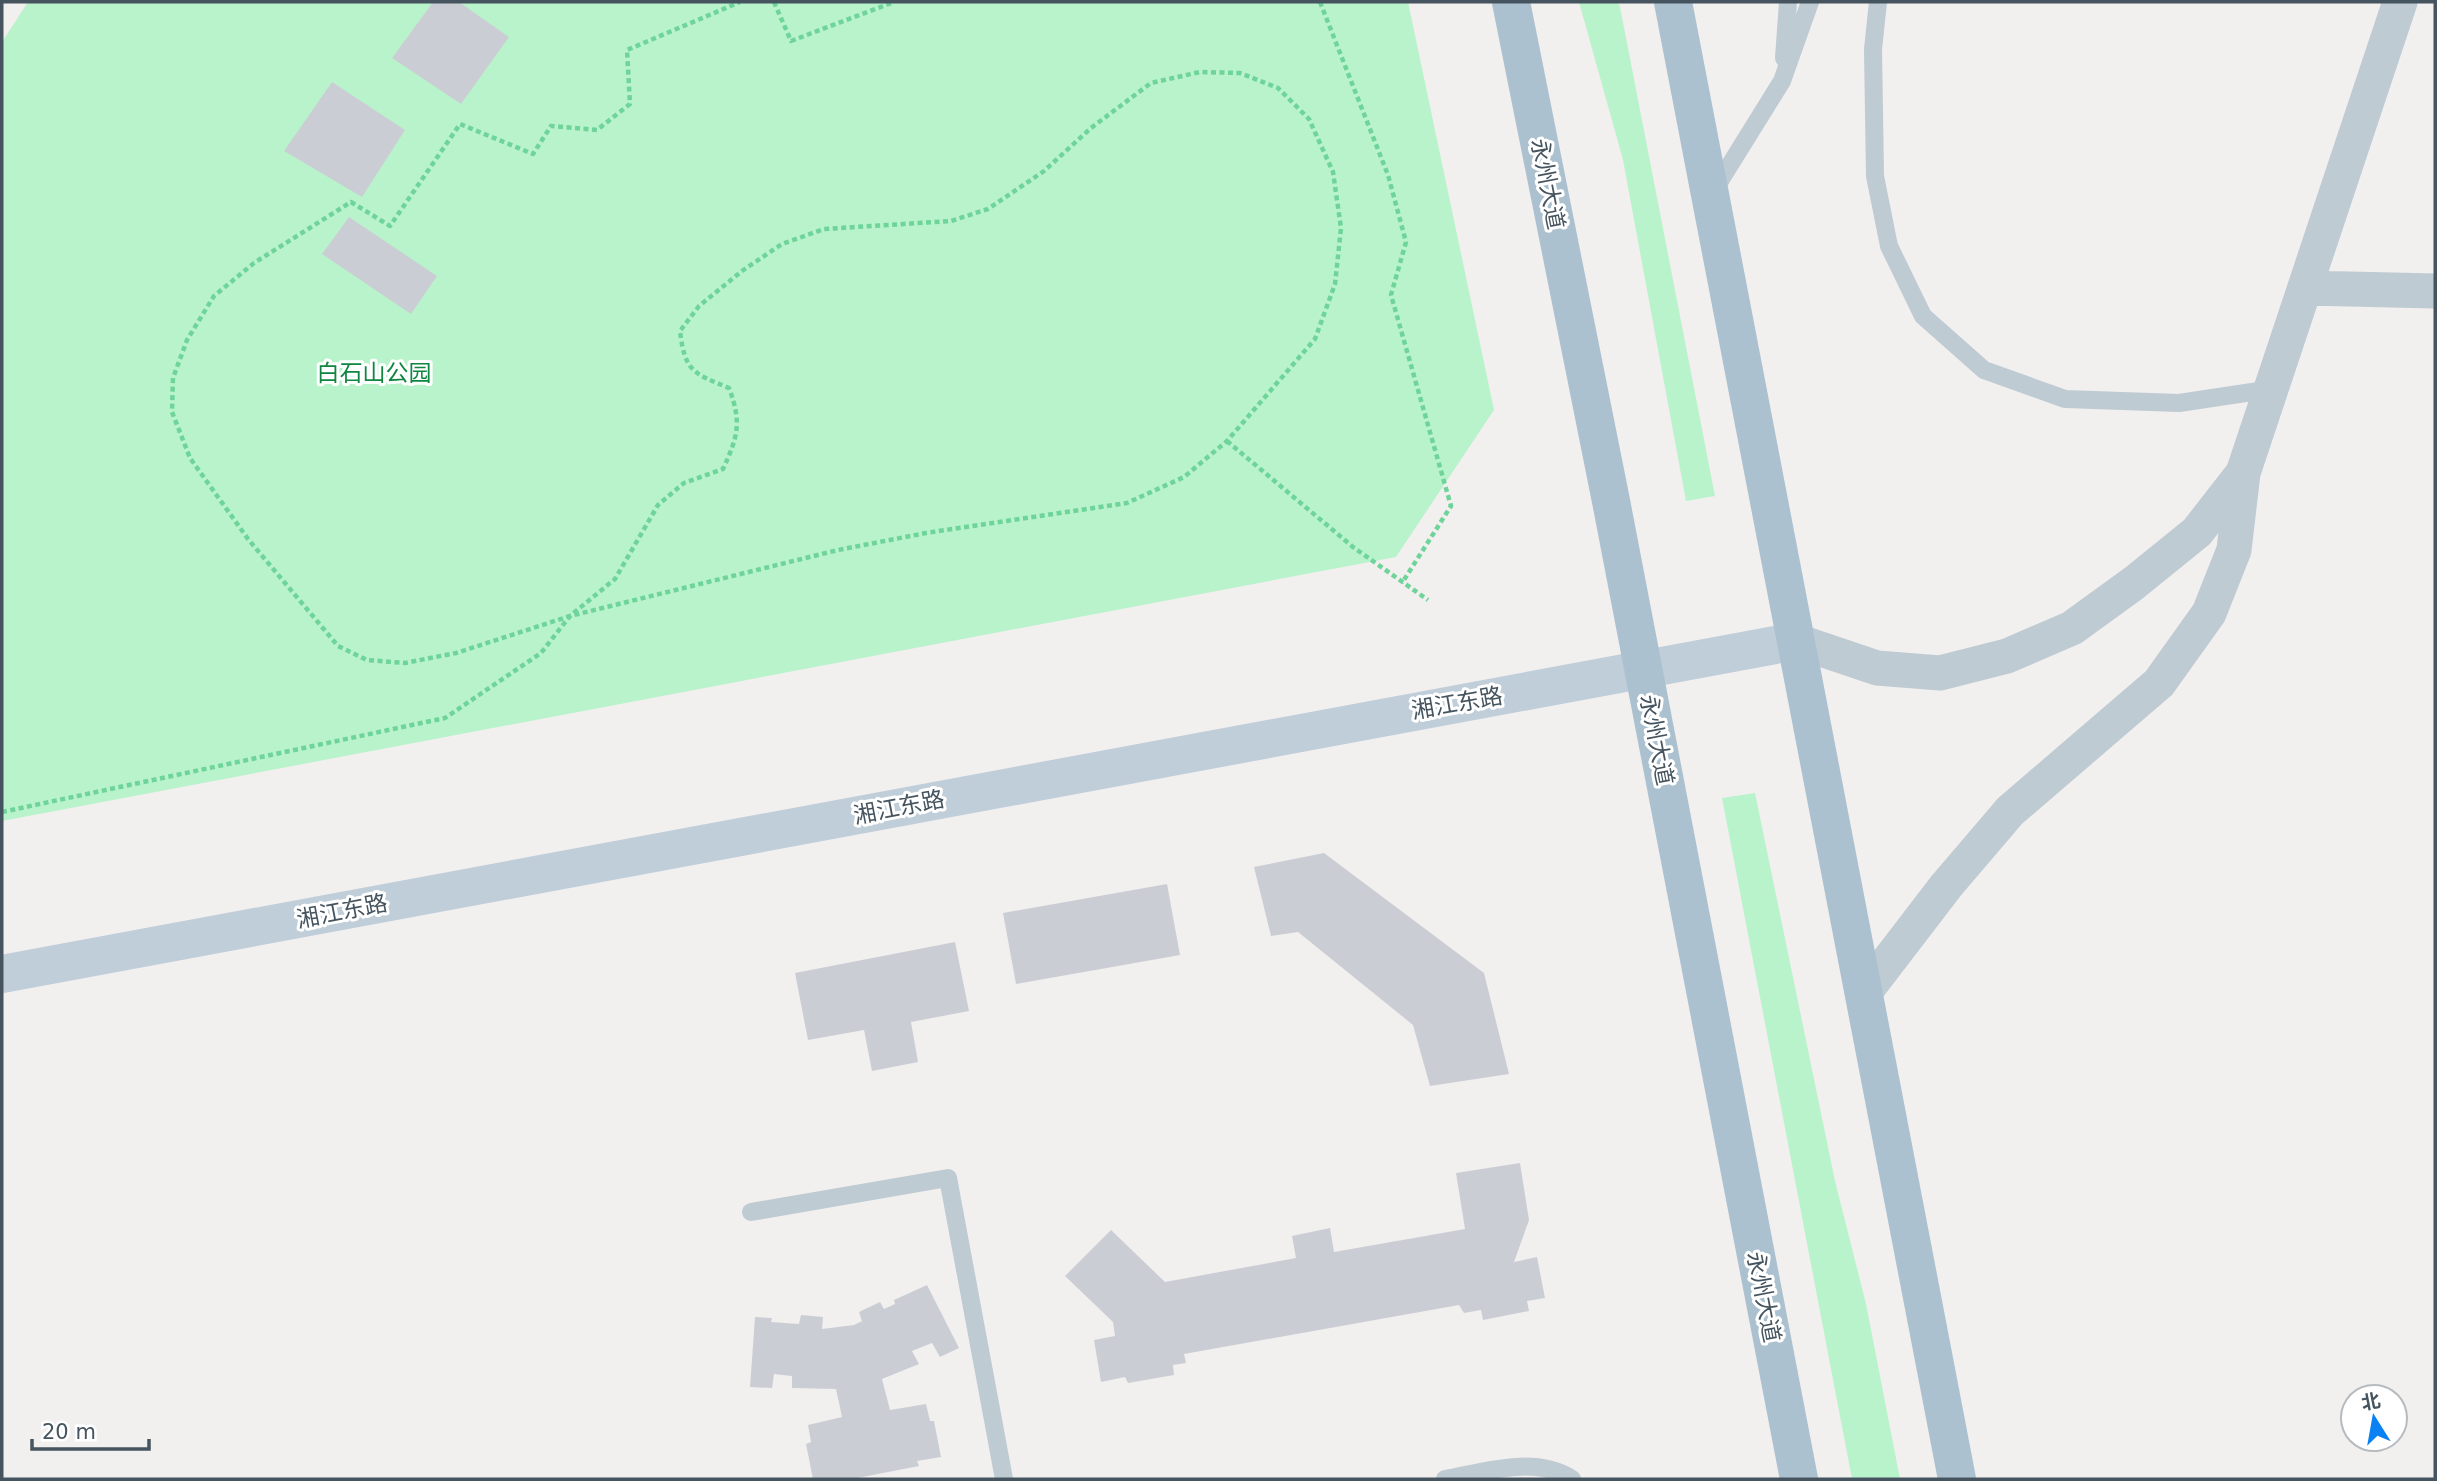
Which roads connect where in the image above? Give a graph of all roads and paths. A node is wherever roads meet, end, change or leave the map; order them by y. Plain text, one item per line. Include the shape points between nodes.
1 (740, 2) edge
2 (774, 2) edge
3 (894, 2) edge
4 (1320, 2) edge
5 (1511, 2) edge
6 (1673, 2) edge
7 (1788, 2) edge
8 (1810, 2) edge
9 (1878, 2) edge
10 (2400, 2) edge
11 (1782, 81) junction
12 (1711, 195) junction
13 (2306, 288) junction
14 (2435, 291) edge
15 (2272, 389) junction
16 (1227, 441) junction
17 (2243, 473) junction
18 (1402, 583) junction
19 (1428, 600) dead end
20 (570, 616) junction
21 (1797, 641) junction
22 (1643, 669) junction
23 (2, 812) edge
24 (2, 974) edge
25 (1864, 993) junction
26 (751, 1212) dead end
27 (1004, 1479) edge
28 (1445, 1479) edge
29 (1572, 1479) edge
30 (1799, 1479) edge
31 (1957, 1479) edge

1 - 20 path via 627,50 631,104 597,130 551,126 533,154 460,124 390,226 351,202 254,263 214,296 187,340 173,378 172,412 190,458 248,539 338,646 367,660 405,663 456,653
2 - 3 path via 791,41
4 - 18 path via 1388,175 1406,242 1391,295 1451,506
5 - 22 main road, 永州大道
6 - 12 main road
7 - 11 lane
8 - 11 lane
9 - 15 lane via 1873,49 1875,176 1889,246 1923,316 1984,370 2065,399 2179,403
10 - 13 street
11 - 12 lane
12 - 21 main road
13 - 14 street
13 - 15 street
15 - 17 street
16 - 18 path
16 - 20 path via 1184,477 1127,503 838,550
16 - 20 path via 1315,339 1335,284 1341,228 1333,173 1309,119 1278,88 1240,73 1199,72 1151,83 1044,171 988,209 951,220 824,229 782,244 699,306 680,331 683,358 700,376 729,388 737,411 736,442 723,469 684,483 658,505 615,579
17 - 21 street via 2197,532 2134,583 2072,628 2007,656 1940,673 1877,668
17 - 25 street via 2234,551 2210,613 2159,683 2010,811 1945,886
18 - 19 path
20 - 23 path via 541,653 445,718
21 - 22 main road, 湘江东路
21 - 25 main road
22 - 24 main road, 湘江东路
22 - 30 main road, 永州大道
25 - 31 main road
26 - 27 lane via 948,1178
28 - 29 lane via 1514,1467 1543,1468

